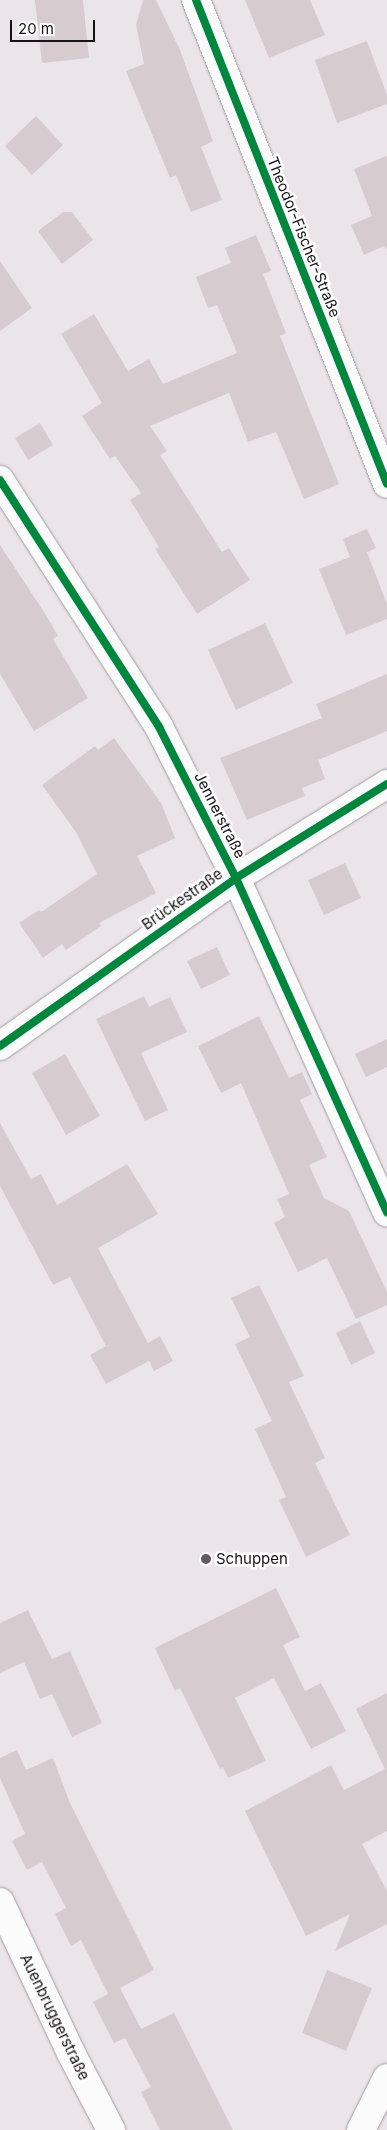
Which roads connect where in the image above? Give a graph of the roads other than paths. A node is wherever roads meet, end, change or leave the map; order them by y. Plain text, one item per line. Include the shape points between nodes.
1 (196, 0) edge
2 (0, 480) edge
3 (387, 484) edge
4 (387, 784) edge
5 (236, 878) junction
6 (0, 1046) edge
7 (387, 1212) edge
8 (0, 1902) edge
9 (387, 2078) edge
10 (111, 2130) edge
11 (361, 2130) edge

1 - 3 street, Theodor-Fischer-Straße
2 - 5 street, Jennerstraße via 160,727
4 - 5 street, Brückestraße
5 - 6 street, Brückestraße
5 - 7 street, Jennerstraße
8 - 10 street, Auenbruggerstraße
9 - 11 street

